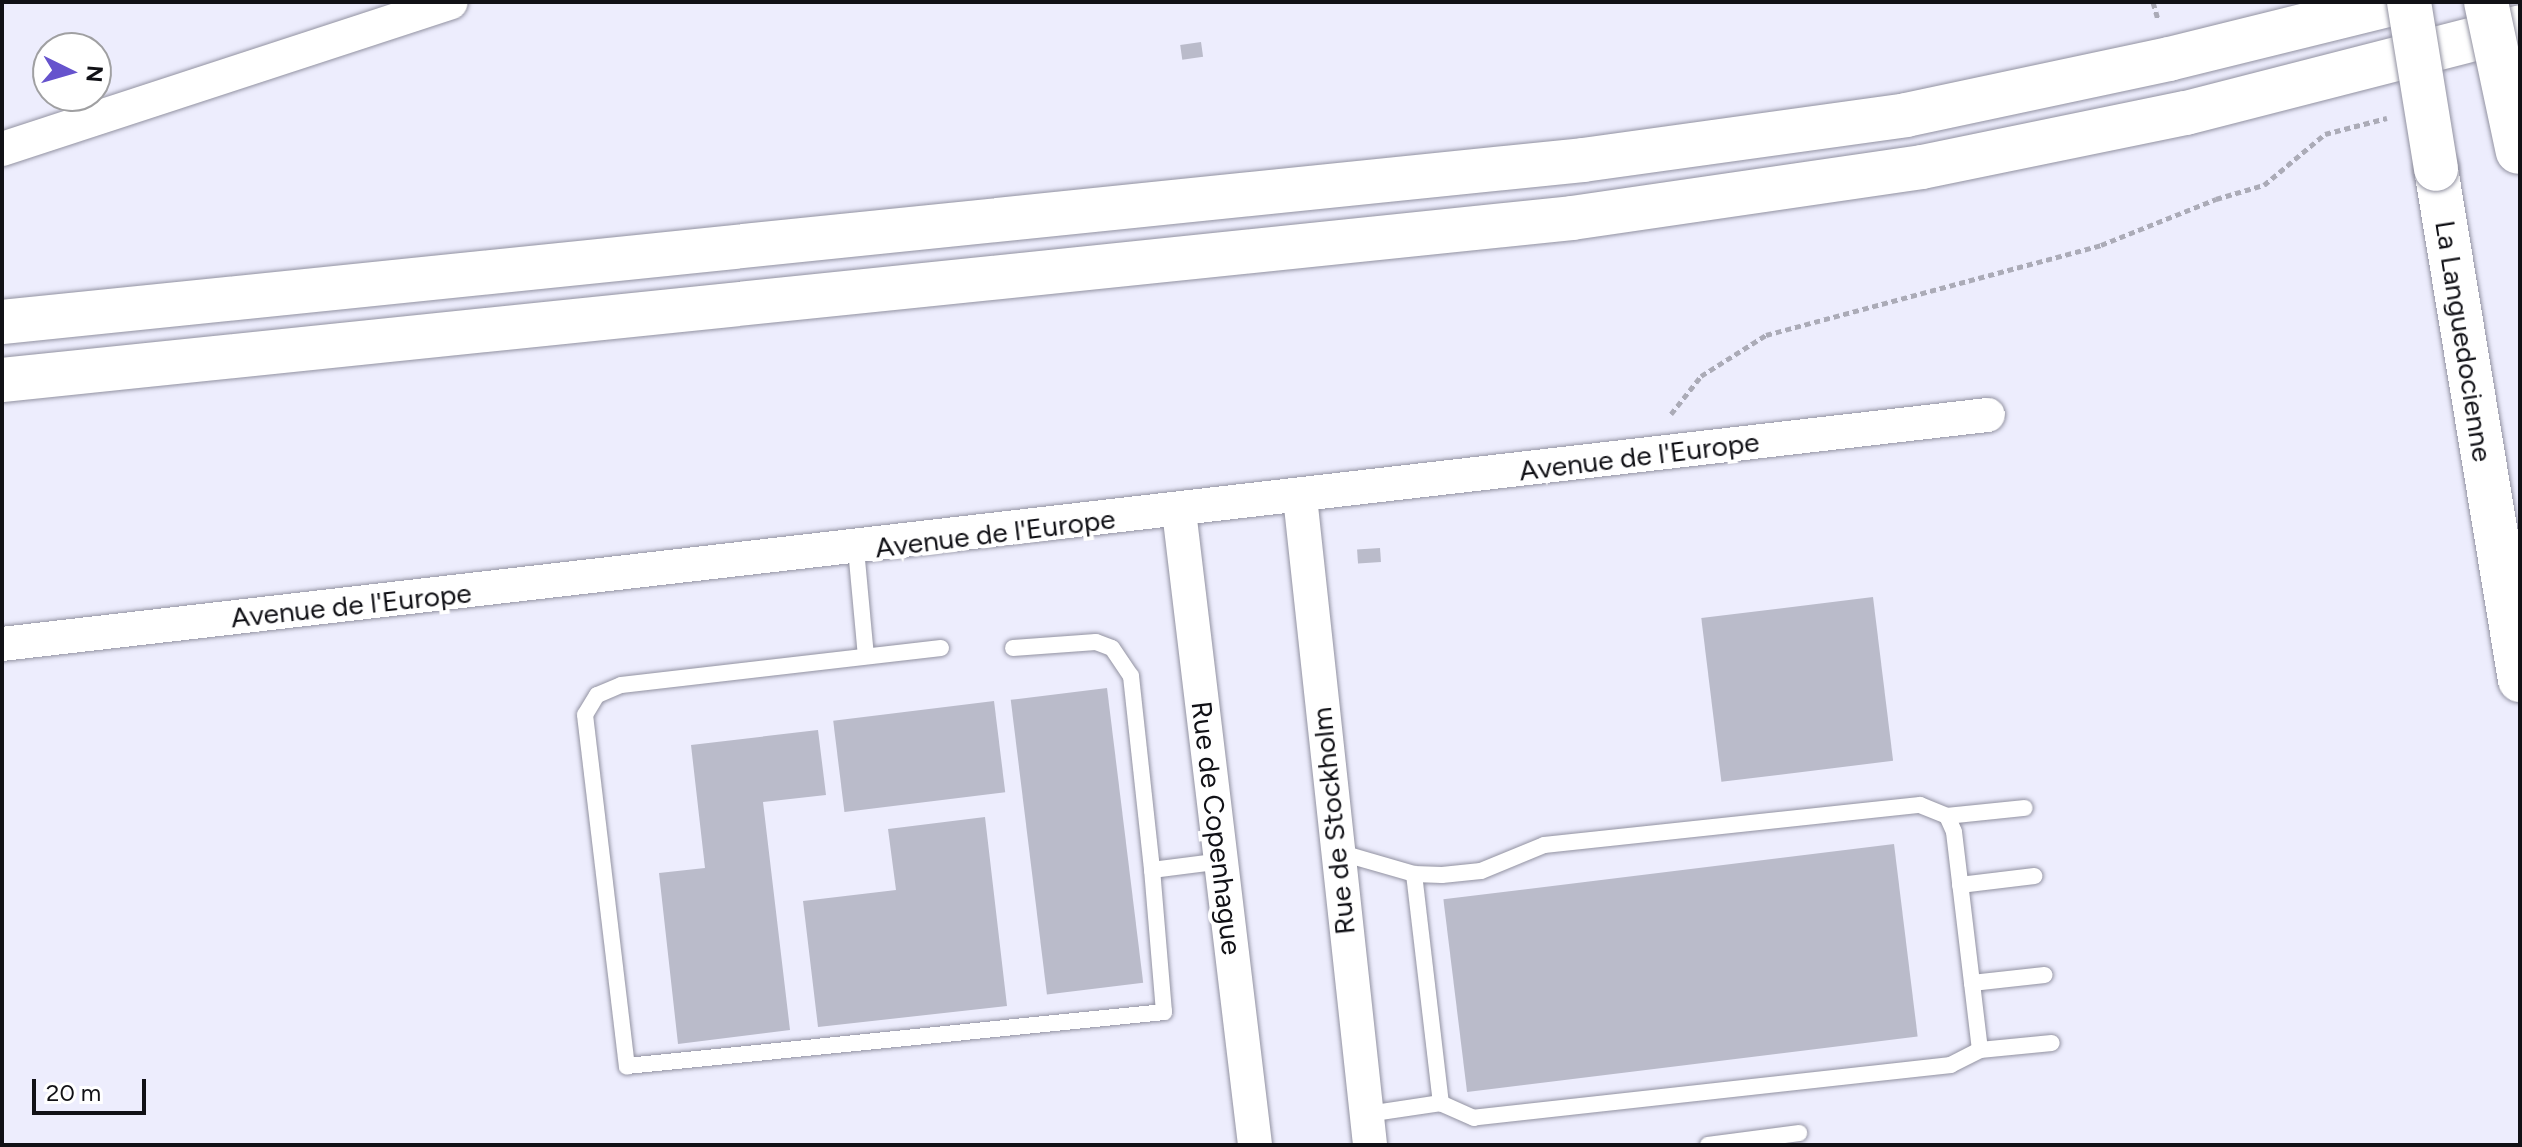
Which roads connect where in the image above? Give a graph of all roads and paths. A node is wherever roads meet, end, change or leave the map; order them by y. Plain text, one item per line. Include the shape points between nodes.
1 (451, 2) edge
2 (2399, 2) edge
3 (2409, 2) edge
4 (2486, 2) edge
5 (2520, 27) edge
6 (2400, 114) dead end
7 (2, 149) edge
8 (2519, 159) edge
9 (2, 322) edge
10 (2, 380) edge
11 (1988, 415) dead end
12 (1639, 456) junction
13 (1300, 497) junction
14 (1179, 511) junction
15 (856, 549) junction
16 (2, 644) edge
17 (941, 648) dead end
18 (1013, 648) dead end
19 (866, 656) junction
20 (2520, 680) edge
21 (2025, 808) dead end
22 (1947, 816) junction
23 (1335, 851) junction
24 (1222, 861) junction
25 (1152, 870) junction
26 (1414, 874) junction
27 (2034, 876) dead end
28 (1960, 885) junction
29 (2045, 975) dead end
30 (1972, 983) junction
31 (2052, 1043) dead end
32 (1980, 1050) junction
33 (1441, 1103) junction
34 (1368, 1129) edge
35 (1799, 1133) dead end
36 (1255, 1145) edge
37 (1708, 1145) edge

1 - 7 street
2 - 9 main road via 2111,73 1906,115 1583,160
3 - 20 main road, La Languedocienne, bridge
4 - 8 main road, bridge
5 - 10 main road via 2186,113 1922,167 1572,218
6 - 12 path via 2325,134 2264,185 2101,245 1766,335 1701,376
11 - 12 street, Avenue de l'Europe
12 - 13 street, Avenue de l'Europe
13 - 14 street, Avenue de l'Europe
13 - 23 street, Rue de Stockholm
14 - 15 street, Avenue de l'Europe
14 - 24 street, Rue de Copenhague
15 - 16 street, Avenue de l'Europe
15 - 19 lane
17 - 19 lane
18 - 25 lane via 1096,642 1112,648 1131,676
19 - 25 lane via 621,685 597,695 585,715 627,1066 1164,1012
21 - 22 lane
22 - 26 lane via 1920,805 1851,810 1544,845 1481,871
22 - 28 lane
23 - 26 lane
23 - 34 street, Rue de Stockholm
24 - 25 lane
24 - 36 street, Rue de Copenhague
26 - 33 lane
27 - 28 lane
28 - 30 lane
29 - 30 lane
30 - 32 lane
31 - 32 lane
32 - 33 lane via 1951,1065 1474,1118
33 - 34 lane
35 - 37 lane

